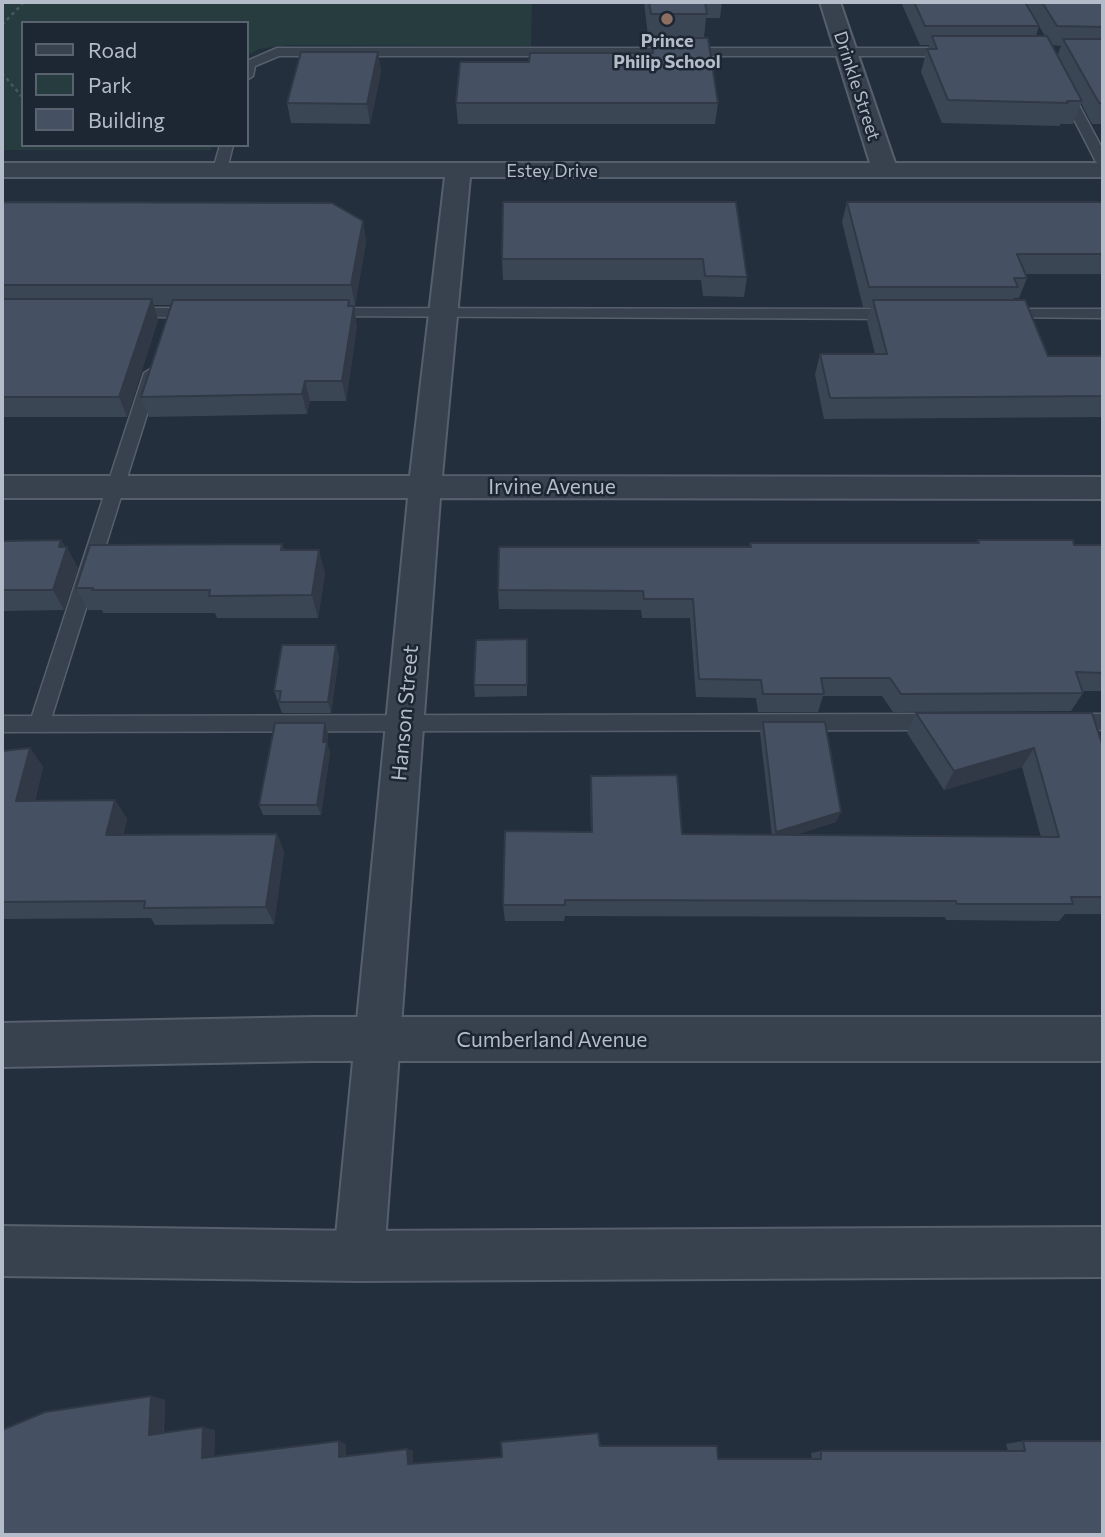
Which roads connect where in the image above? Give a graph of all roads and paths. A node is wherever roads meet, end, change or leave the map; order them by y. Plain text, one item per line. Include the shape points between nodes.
1 (24, 2) edge
2 (830, 2) edge
3 (2, 25) edge
4 (974, 52) edge
5 (846, 53) junction
6 (248, 72) edge
7 (2, 73) edge
8 (1056, 75) edge
9 (21, 97) edge
10 (227, 147) edge
11 (1103, 162) edge
12 (2, 170) edge
13 (220, 170) junction
14 (885, 170) junction
15 (1103, 170) edge
16 (458, 171) junction
17 (119, 313) edge
18 (213, 313) edge
19 (311, 313) edge
20 (441, 313) junction
21 (908, 314) edge
22 (992, 314) edge
23 (1103, 314) edge
24 (158, 353) edge
25 (2, 487) edge
26 (115, 487) junction
27 (426, 487) junction
28 (1103, 488) edge
29 (965, 722) edge
30 (1048, 722) edge
31 (1103, 722) edge
32 (2, 724) edge
33 (403, 724) junction
34 (39, 725) junction
35 (377, 1039) junction
36 (1103, 1039) edge
37 (2, 1045) edge
38 (2, 1251) edge
39 (1103, 1252) edge
40 (359, 1256) junction

1 - 3 path
2 - 5 street, Drinkle Street
4 - 5 lane
5 - 6 lane via 276,52 250,64
5 - 14 street, Drinkle Street
7 - 9 path
8 - 11 lane
10 - 13 lane
12 - 13 street, Estey Drive
13 - 16 street, Estey Drive
14 - 15 street, Estey Drive
14 - 16 street, Estey Drive
16 - 20 street, Hanson Street
17 - 18 lane via 169,320
19 - 20 lane
20 - 21 lane
20 - 27 street, Hanson Street
22 - 23 lane
24 - 26 lane
25 - 26 street, Irvine Avenue
26 - 27 street, Irvine Avenue
26 - 34 lane
27 - 28 street, Irvine Avenue
27 - 33 street, Hanson Street
29 - 33 lane
30 - 31 lane
32 - 34 lane
33 - 34 lane
33 - 35 street, Hanson Street
35 - 36 street, Cumberland Avenue
35 - 37 street, Cumberland Avenue
35 - 40 street, Hanson Street
38 - 40 street
39 - 40 street

